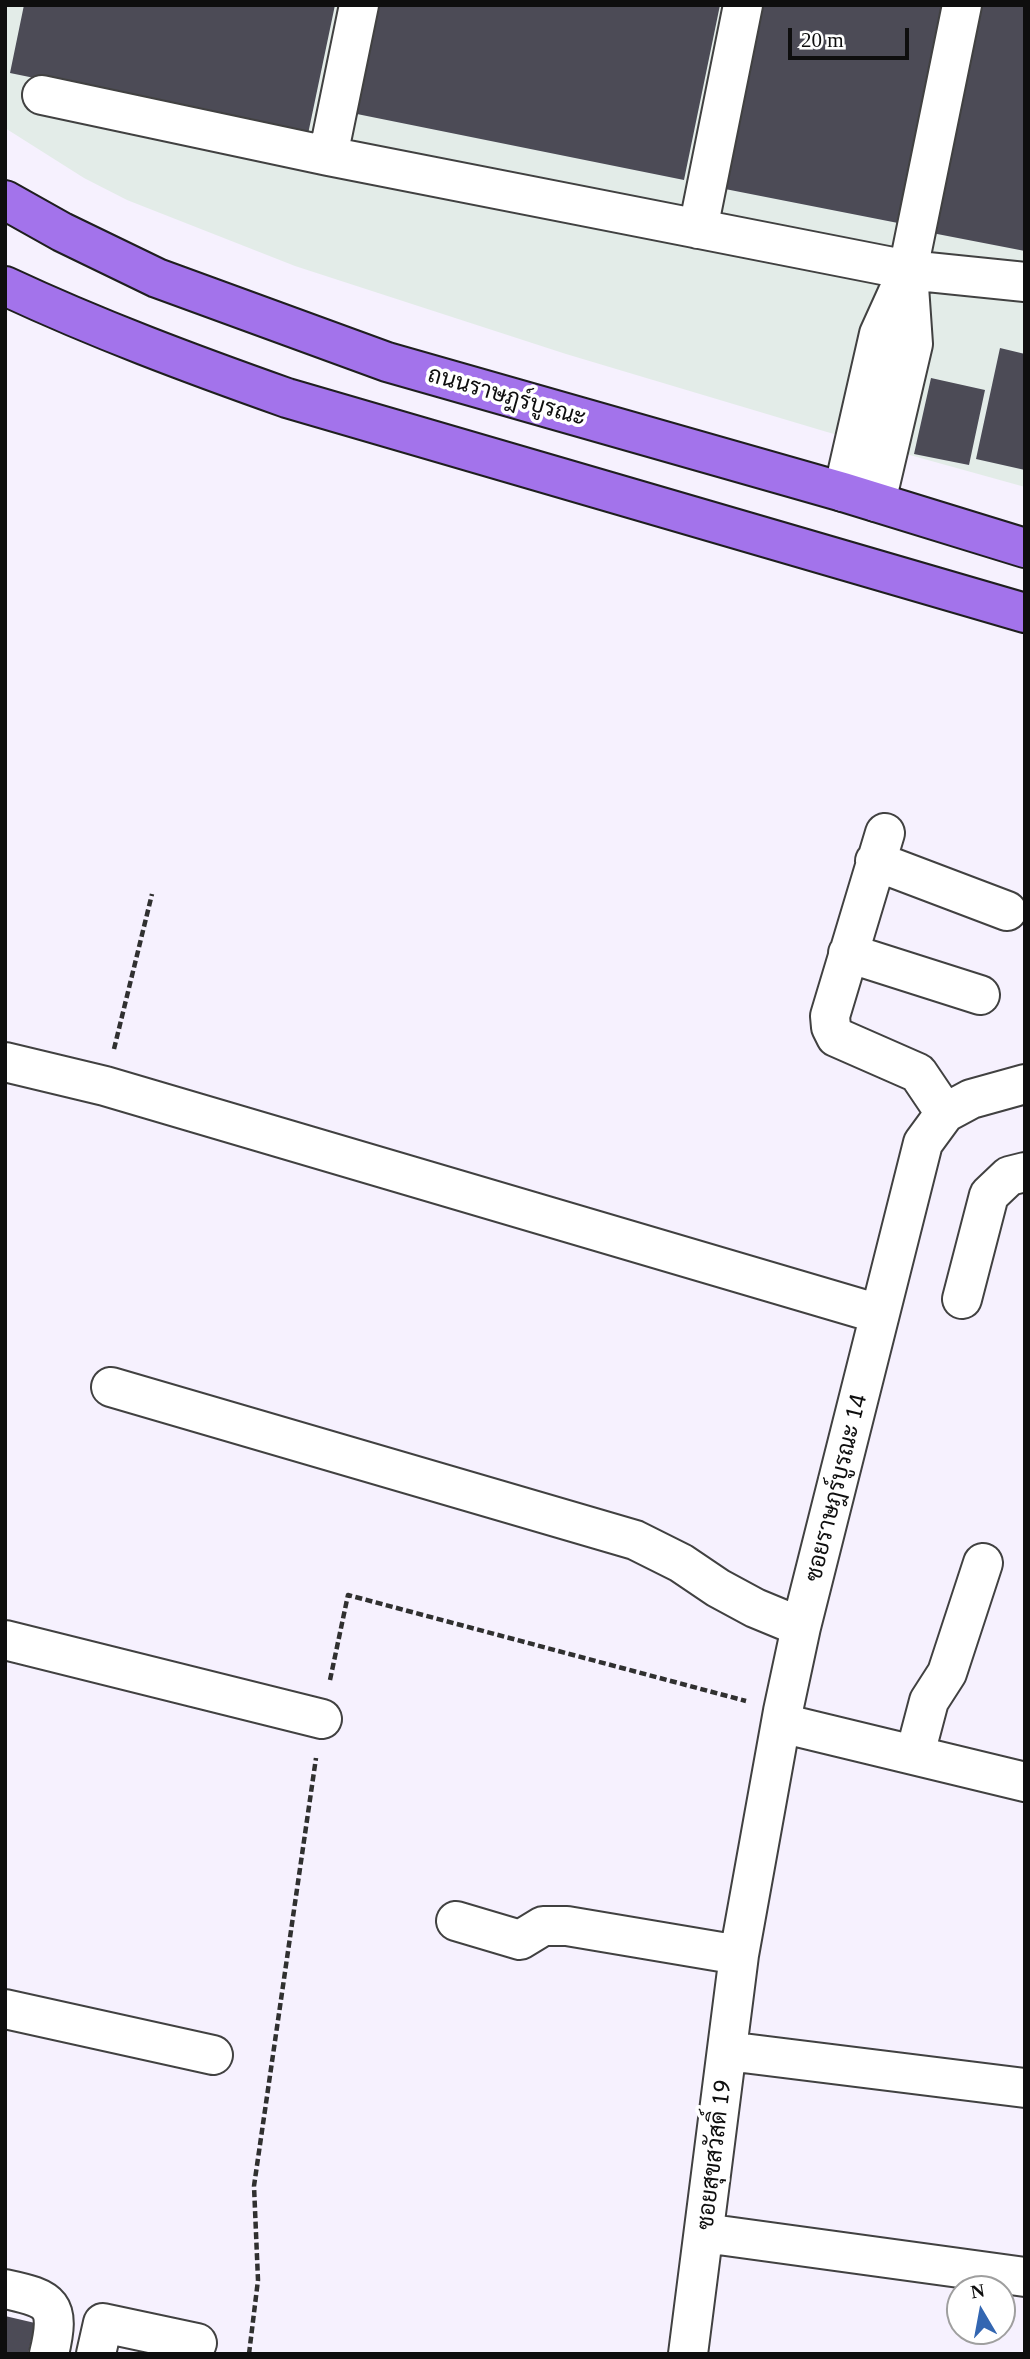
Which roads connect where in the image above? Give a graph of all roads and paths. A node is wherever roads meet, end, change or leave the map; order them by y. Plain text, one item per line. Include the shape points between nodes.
1 (359, 5) edge
2 (743, 5) edge
3 (962, 5) edge
4 (42, 95) dead end
5 (328, 156) junction
6 (5, 200) edge
7 (698, 229) junction
8 (908, 270) junction
9 (1025, 282) edge
10 (5, 286) edge
11 (859, 497) junction
12 (1025, 548) edge
13 (1025, 613) edge
14 (152, 894) dead end
15 (1007, 911) dead end
16 (848, 953) junction
17 (980, 995) dead end
18 (5, 1062) edge
19 (1025, 1084) edge
20 (105, 1086) junction
21 (946, 1113) junction
22 (1025, 1172) edge
23 (962, 1299) dead end
24 (879, 1314) junction
25 (111, 1387) dead end
26 (983, 1563) dead end
27 (801, 1627) junction
28 (5, 1640) edge
29 (782, 1717) junction
30 (322, 1719) junction
31 (915, 1754) junction
32 (1025, 1782) edge
33 (456, 1921) dead end
34 (739, 1955) junction
35 (5, 2009) edge
36 (727, 2051) junction
37 (213, 2055) dead end
38 (1025, 2088) edge
39 (704, 2233) junction
40 (1025, 2277) edge
41 (5, 2289) edge
42 (197, 2343) dead end
43 (49, 2354) edge
44 (96, 2354) edge
45 (248, 2354) edge
46 (688, 2354) edge

1 - 5 street
2 - 7 street
3 - 8 street
4 - 5 street
5 - 7 street
6 - 11 main road, ถนนราษฎร์บูรณะ via 157,278 375,357
7 - 8 street
8 - 9 street
8 - 11 street via 878,334
10 - 13 main road via 76,320 287,398
11 - 12 main road, ถนนราษฎร์บูรณะ
14 - 20 path
15 - 16 street via 880,847
16 - 17 street
16 - 21 street via 830,1016 836,1037 918,1073
18 - 20 street
19 - 21 street, ซอยราษฎร์บูรณะ 14 via 971,1099
20 - 24 street
21 - 24 street, ซอยราษฎร์บูรณะ 14 via 923,1143
22 - 23 street via 1009,1176 989,1195
24 - 27 street, ซอยราษฎร์บูรณะ 14
25 - 27 street via 635,1540 746,1603
26 - 31 street via 947,1673 929,1701
27 - 29 street, ซอยราษฎร์บูรณะ 14
28 - 30 street
29 - 30 path via 348,1595
29 - 31 street
29 - 34 street, ซอยราษฎร์บูรณะ 14
30 - 45 path via 254,2186 258,2280
31 - 32 street
33 - 34 street via 520,1940 543,1926 567,1926
34 - 36 street, ซอยสุขสวัสดิ์ 19
35 - 37 street
36 - 38 street
36 - 39 street, ซอยสุขสวัสดิ์ 19
39 - 40 street
39 - 46 street, ซอยสุขสวัสดิ์ 19
41 - 43 street via 35,2295 50,2307 55,2318
42 - 44 street via 103,2323

